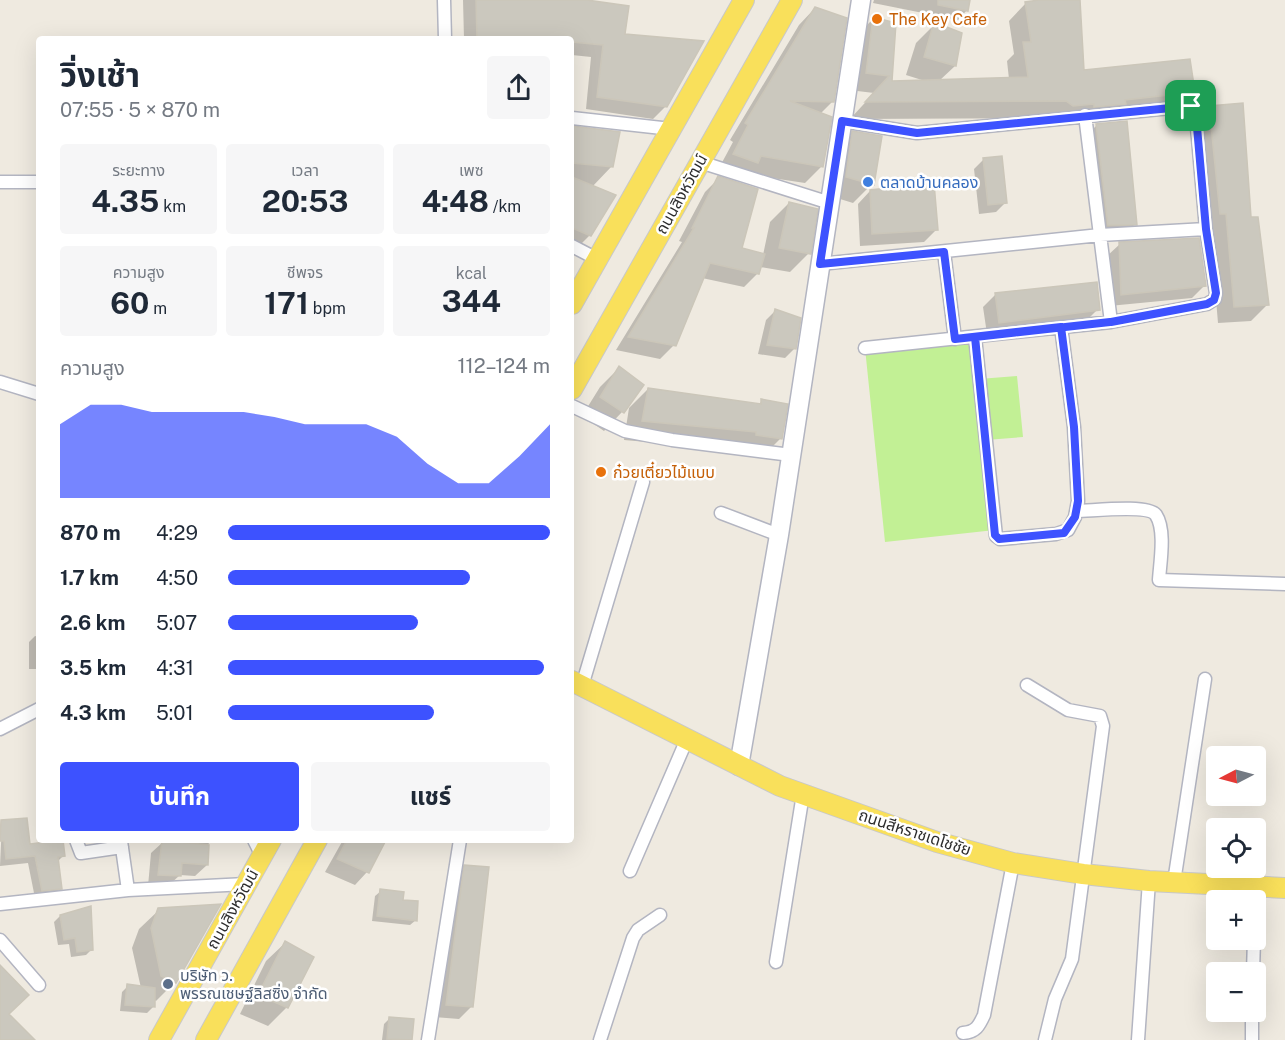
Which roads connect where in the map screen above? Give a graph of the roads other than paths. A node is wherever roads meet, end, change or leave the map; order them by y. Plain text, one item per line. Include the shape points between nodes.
1 (444, 0) edge
2 (744, 0) edge
3 (792, 0) edge
4 (861, 0) edge
5 (446, 36) edge
6 (1084, 115) junction
7 (574, 118) edge
8 (842, 121) junction
9 (671, 129) junction
10 (699, 162) junction
11 (0, 182) edge
12 (36, 182) edge
13 (830, 203) junction
14 (1206, 229) junction
15 (1100, 235) junction
16 (574, 247) edge
17 (944, 252) junction
18 (597, 259) junction
19 (820, 264) junction
20 (574, 300) edge
21 (1111, 322) junction
22 (1061, 327) junction
23 (975, 337) junction
24 (955, 339) junction
25 (865, 348) dead end
26 (0, 382) edge
27 (574, 385) edge
28 (36, 393) edge
29 (574, 407) edge
30 (791, 455) junction
31 (643, 482) dead end
32 (1077, 511) junction
33 (721, 513) dead end
34 (778, 535) junction
35 (1285, 584) edge
36 (1205, 679) dead end
37 (577, 684) edge
38 (1027, 685) dead end
39 (36, 711) edge
40 (0, 729) edge
41 (687, 739) junction
42 (739, 766) junction
43 (803, 794) junction
44 (77, 843) edge
45 (315, 843) edge
46 (460, 843) edge
47 (122, 844) edge
48 (262, 845) edge
49 (1013, 863) junction
50 (630, 871) dead end
51 (1083, 874) junction
52 (1149, 881) junction
53 (1174, 882) junction
54 (246, 884) junction
55 (1285, 888) edge
56 (128, 890) junction
57 (1232, 890) edge
58 (1266, 891) edge
59 (0, 904) edge
60 (660, 915) dead end
61 (0, 940) edge
62 (776, 962) dead end
63 (39, 985) dead end
64 (1252, 1022) edge
65 (963, 1033) dead end
66 (159, 1040) edge
67 (206, 1040) edge
68 (428, 1040) edge
69 (600, 1040) edge
70 (1045, 1040) edge
71 (1138, 1040) edge
72 (1252, 1040) edge

1 - 5 street
2 - 9 main road
3 - 10 main road, ถนนสิงหวัฒน์
4 - 8 street
6 - 8 street via 917,133
6 - 14 street via 1182,105 1193,108
6 - 15 street
7 - 9 street
8 - 13 street
9 - 18 main road
10 - 13 street
10 - 27 main road, ถนนสิงหวัฒน์
11 - 12 street
13 - 19 street
14 - 15 street
14 - 21 street via 1214,300
15 - 17 street
15 - 21 street
16 - 18 street
17 - 19 street
17 - 24 street
18 - 20 main road
19 - 30 street
21 - 22 street
22 - 23 street
22 - 32 street via 1074,427
23 - 24 street
23 - 32 street via 996,536 1000,540 1064,533
24 - 25 street
26 - 28 street
29 - 30 street via 625,431
30 - 34 street
31 - 37 street
32 - 35 street via 1138,509 1155,514 1159,524 1159,580
33 - 34 street
34 - 42 street
36 - 53 street
37 - 41 main road, ถนนสีหราชเดโชชัย
38 - 51 street via 1060,706 1100,716 1103,721
39 - 40 street
41 - 42 main road, ถนนสีหราชเดโชชัย
41 - 50 street
42 - 43 main road, ถนนสีหราชเดโชชัย
43 - 49 main road, ถนนสีหราชเดโชชัย via 937,842
43 - 62 street
44 - 47 street via 81,854
45 - 67 main road
46 - 68 street
47 - 56 street
48 - 54 main road, ถนนสิงหวัฒน์
49 - 51 main road, ถนนสีหราชเดโชชัย
49 - 65 street via 984,1015 978,1028
51 - 52 main road, ถนนสีหราชเดโชชัย
51 - 70 street via 1072,958 1055,999
52 - 53 main road, ถนนสีหราชเดโชชัย
52 - 71 street
53 - 57 main road, ถนนสีหราชเดโชชัย
54 - 56 street
54 - 66 main road, ถนนสิงหวัฒน์
55 - 58 main road, ถนนสีหราชเดโชชัย
56 - 59 street
60 - 69 street via 633,938
61 - 63 street
64 - 72 street

